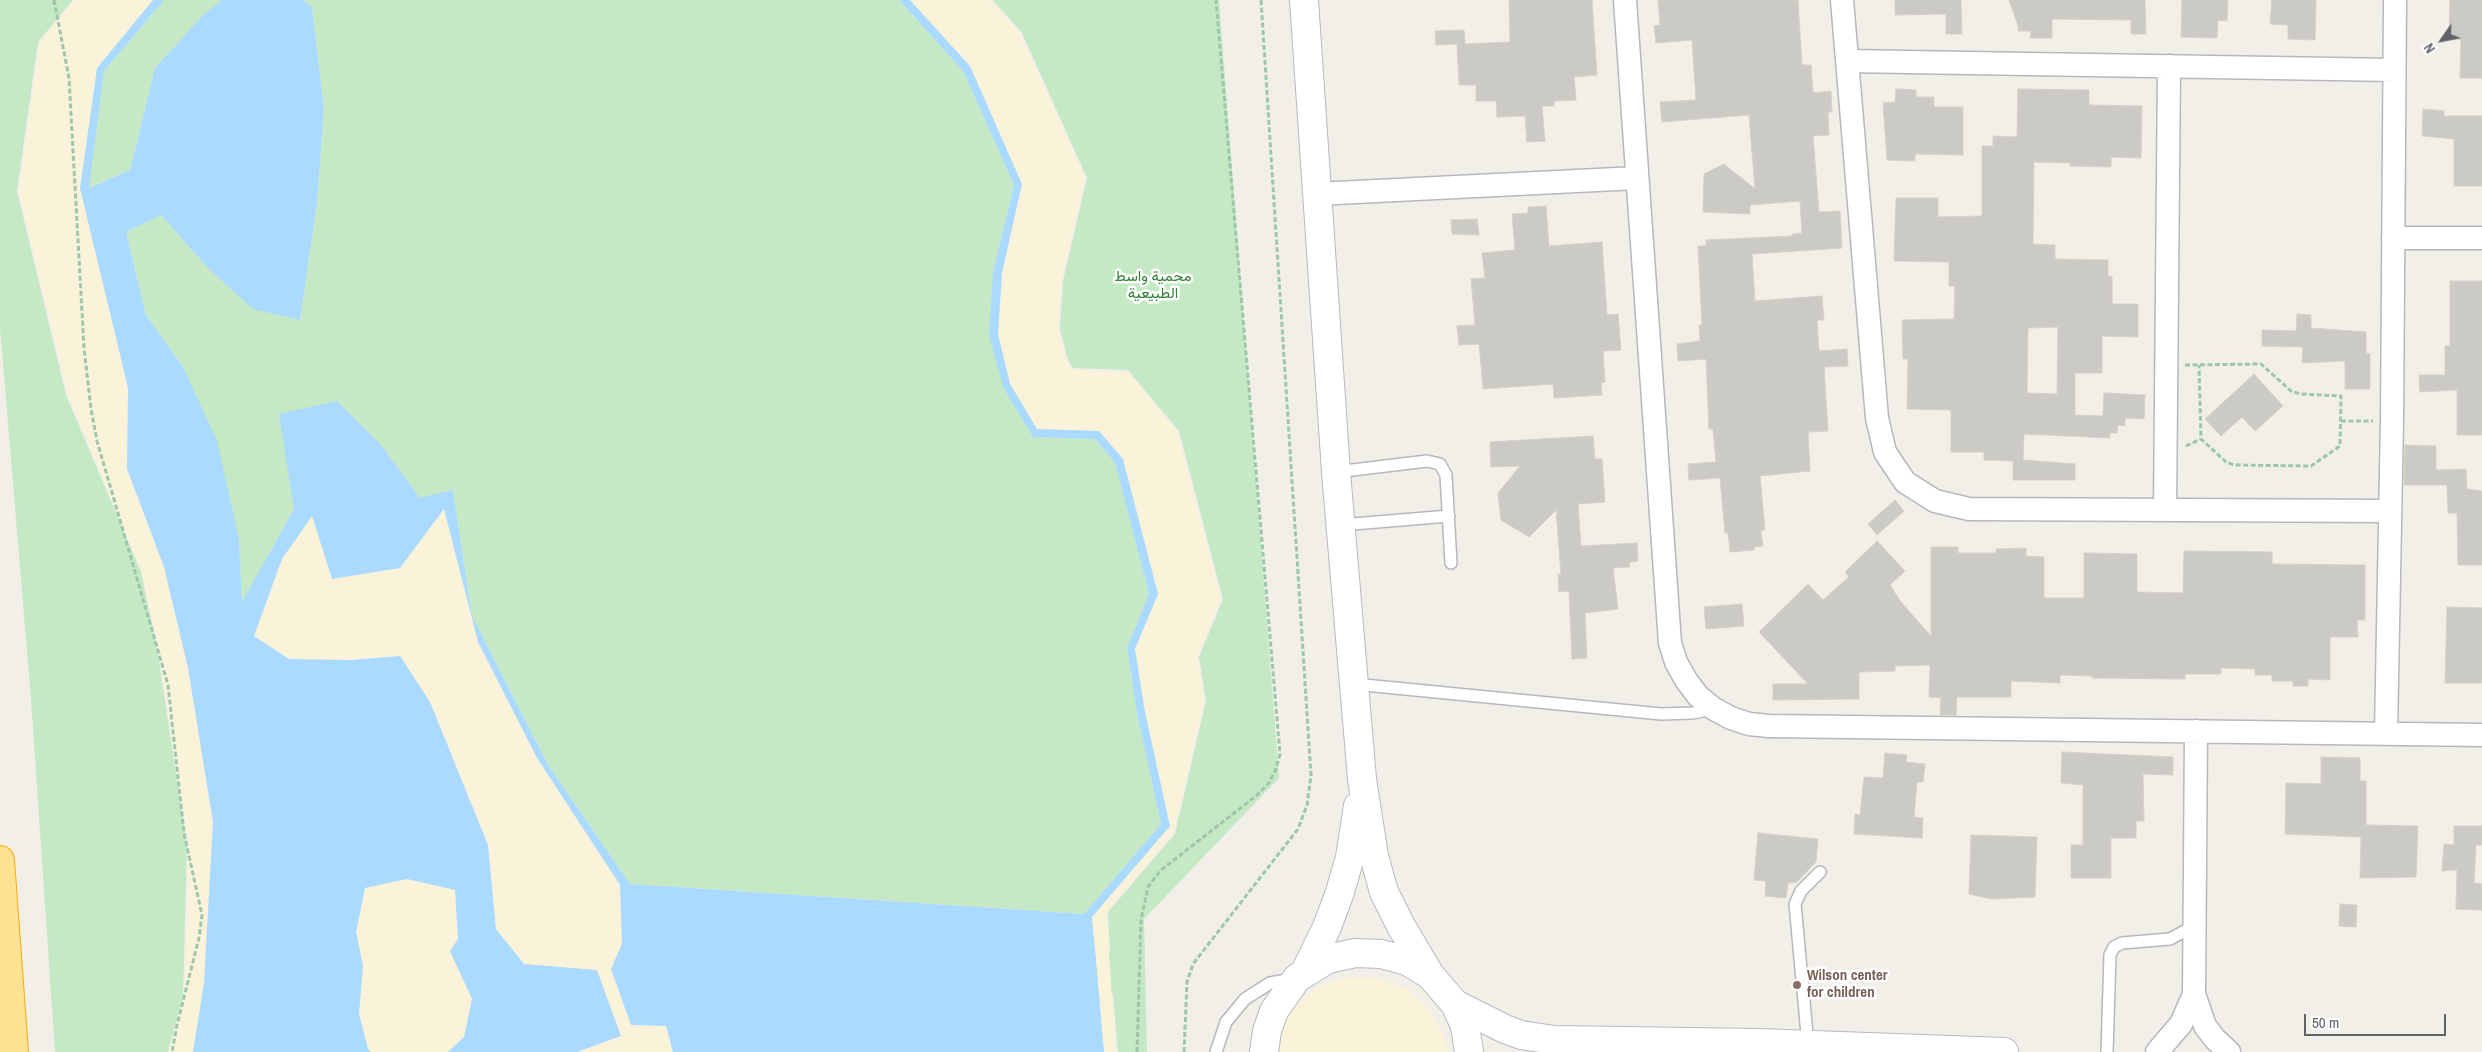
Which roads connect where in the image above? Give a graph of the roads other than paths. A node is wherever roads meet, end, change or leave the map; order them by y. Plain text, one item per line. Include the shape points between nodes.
1 (1304, 0) edge
2 (1625, 0) edge
3 (1842, 0) edge
4 (2395, 0) edge
5 (1847, 61) junction
6 (2169, 66) junction
7 (2394, 70) junction
8 (1637, 178) junction
9 (1316, 194) junction
10 (2393, 238) junction
11 (2482, 238) edge
12 (1336, 472) junction
13 (2165, 510) junction
14 (2389, 510) junction
15 (1449, 516) junction
16 (1340, 525) junction
17 (1452, 562) dead end
18 (1354, 684) junction
19 (1714, 709) junction
20 (2196, 731) junction
21 (2386, 733) junction
22 (2482, 735) edge
23 (1362, 779) junction
24 (0, 860) edge
25 (1820, 872) dead end
26 (2194, 926) junction
27 (1301, 975) junction
28 (1430, 975) junction
29 (2194, 994) junction
30 (1455, 1004) junction
31 (1808, 1045) junction
32 (1877, 1050) edge
33 (14, 1052) edge
34 (1216, 1052) edge
35 (1264, 1052) edge
36 (1469, 1052) edge
37 (2004, 1052) edge
38 (2107, 1052) edge
39 (2157, 1052) edge
40 (2229, 1052) edge

1 - 9 main road
2 - 8 street
3 - 5 street
4 - 7 street
5 - 6 street
5 - 13 street via 1877,418 1885,452 1894,468 1919,493 1951,507
6 - 7 street
6 - 13 street
7 - 10 street
8 - 9 street
8 - 19 street via 1670,643 1686,680
9 - 12 main road
10 - 11 street
10 - 14 street
12 - 15 lane via 1436,462 1445,471
12 - 16 main road
13 - 14 street
14 - 21 street
15 - 16 lane
15 - 17 lane
16 - 18 main road
18 - 19 lane via 1661,714
18 - 23 main road
19 - 20 street via 1749,724 1769,726
20 - 21 street
20 - 26 street
21 - 22 street
23 - 27 main road via 1350,856 1340,892 1327,927
23 - 28 main road via 1374,856 1384,892
24 - 33 highway
25 - 31 lane via 1794,904
26 - 29 street
26 - 38 lane via 2170,939 2122,942 2114,947 2110,955
27 - 28 main road via 1328,959 1355,953 1381,954 1407,961
27 - 34 lane via 1270,983 1245,999 1226,1022
27 - 35 main road via 1274,1011
28 - 30 main road
29 - 39 street via 2181,1024
29 - 40 street via 2205,1026
30 - 31 main road via 1521,1035 1554,1040
30 - 36 main road via 1465,1026
31 - 32 main road
32 - 37 main road

